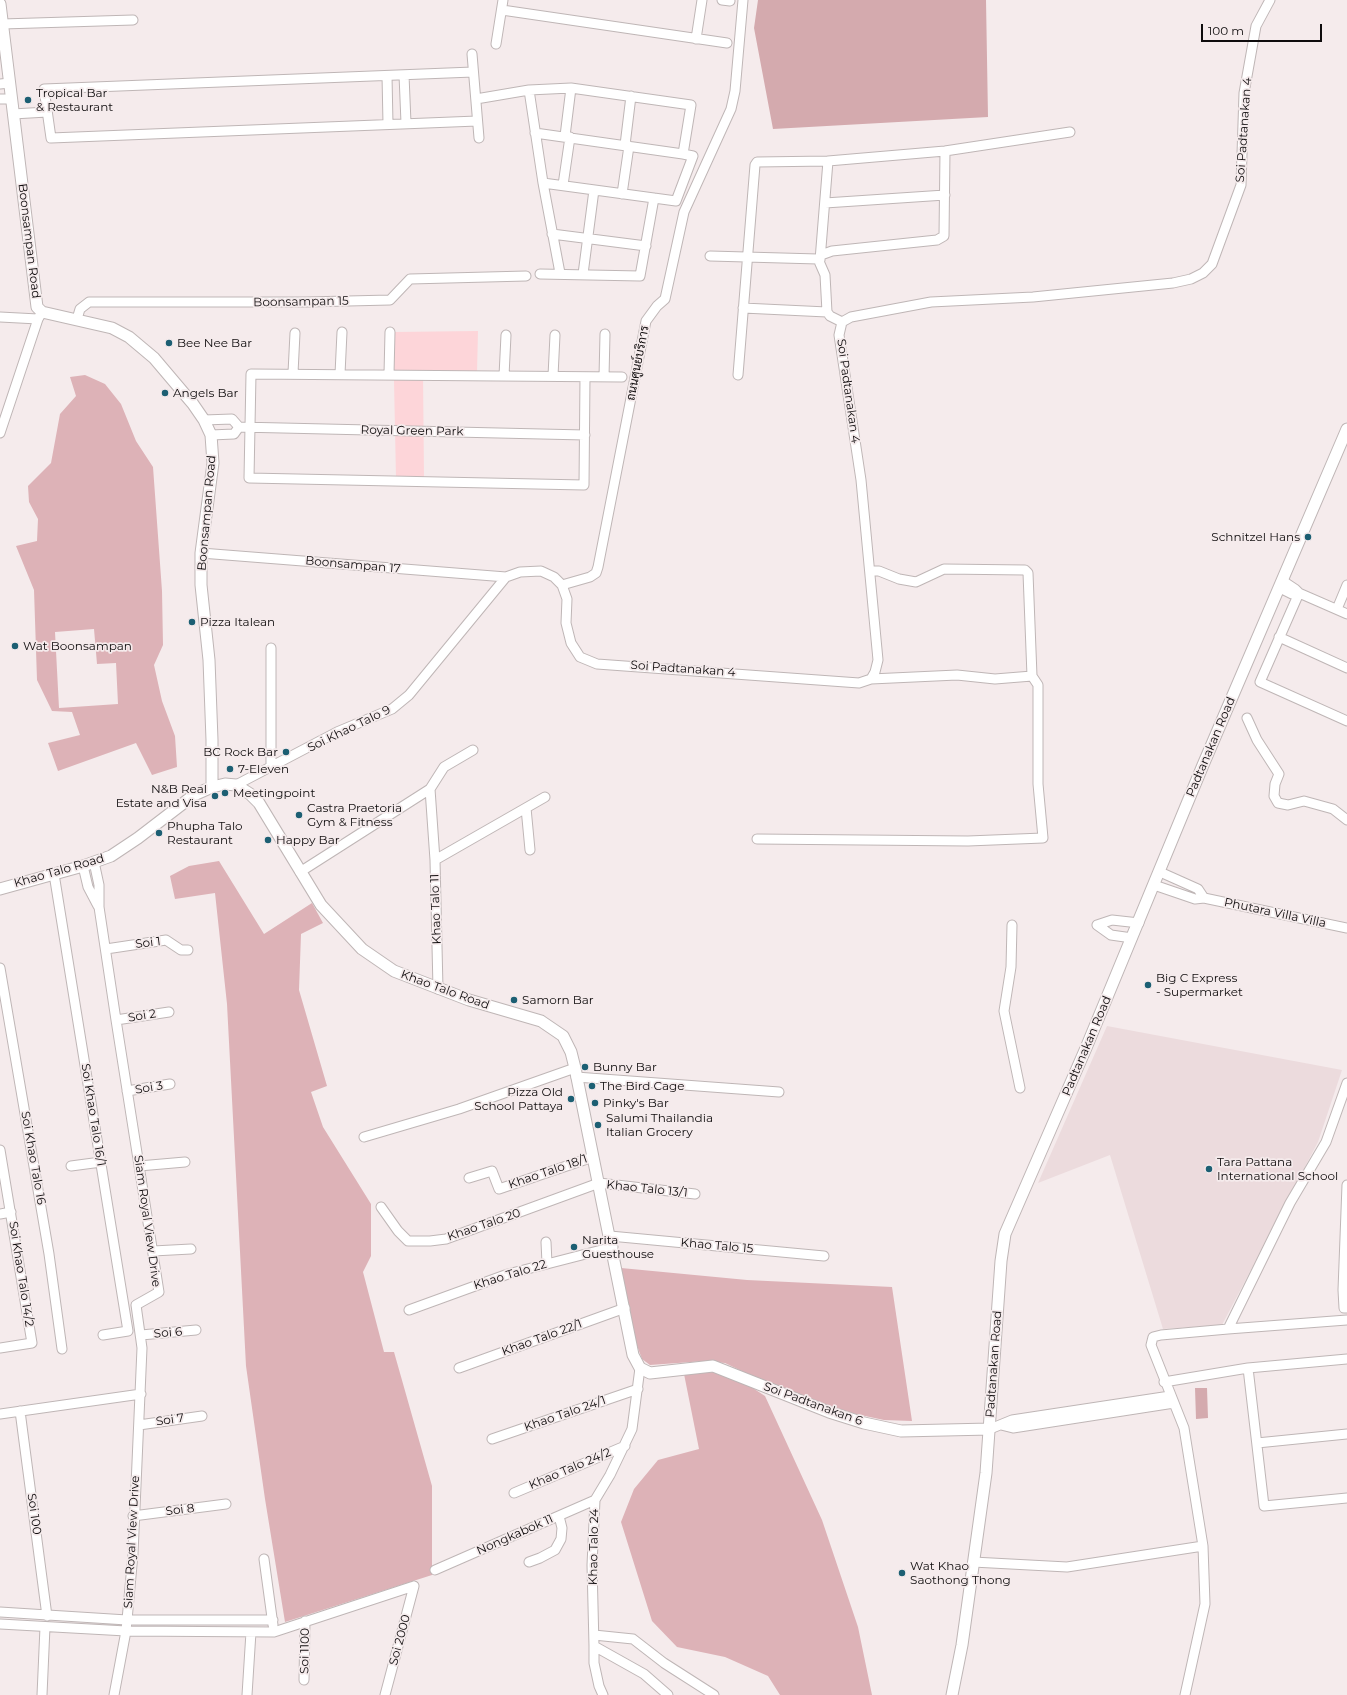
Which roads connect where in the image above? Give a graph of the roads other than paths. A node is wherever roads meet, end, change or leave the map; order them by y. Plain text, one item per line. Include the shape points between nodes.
1 (503, 0) edge
2 (702, 0) edge
3 (743, 0) edge
4 (1270, 0) edge
5 (0, 4) edge
6 (502, 10) junction
7 (133, 20) dead end
8 (2, 24) junction
9 (696, 39) junction
10 (727, 43) dead end
11 (496, 44) dead end
12 (472, 54) dead end
13 (473, 72) junction
14 (404, 75) junction
15 (387, 76) junction
16 (5, 83) edge
17 (571, 88) junction
18 (529, 90) junction
19 (630, 96) junction
20 (476, 98) junction
21 (5, 99) edge
22 (47, 112) junction
23 (13, 114) junction
24 (477, 121) junction
25 (406, 123) junction
26 (388, 124) junction
27 (1070, 132) dead end
28 (535, 133) junction
29 (568, 136) junction
30 (479, 138) dead end
31 (627, 145) junction
32 (946, 151) junction
33 (683, 154) junction
34 (828, 161) junction
35 (543, 182) junction
36 (563, 186) junction
37 (594, 190) junction
38 (622, 194) junction
39 (945, 195) junction
40 (654, 198) junction
41 (825, 203) junction
42 (552, 234) junction
43 (588, 239) junction
44 (646, 246) junction
45 (710, 256) dead end
46 (747, 256) junction
47 (821, 258) junction
48 (560, 273) junction
49 (540, 274) dead end
50 (583, 274) junction
51 (526, 276) dead end
52 (743, 308) junction
53 (827, 312) junction
54 (40, 316) junction
55 (0, 317) edge
56 (77, 319) junction
57 (842, 322) junction
58 (342, 332) dead end
59 (390, 332) dead end
60 (295, 333) dead end
61 (605, 334) dead end
62 (506, 335) dead end
63 (555, 335) dead end
64 (293, 373) junction
65 (340, 374) junction
66 (389, 374) junction
67 (738, 375) dead end
68 (504, 376) junction
69 (553, 376) junction
70 (584, 377) junction
71 (604, 377) junction
72 (622, 377) dead end
73 (204, 420) junction
74 (239, 427) junction
75 (251, 427) junction
76 (1347, 429) edge
77 (0, 434) edge
78 (585, 434) junction
79 (210, 435) junction
80 (201, 553) junction
81 (870, 571) junction
82 (506, 577) junction
83 (562, 585) junction
84 (1281, 585) junction
85 (1347, 586) edge
86 (1299, 593) junction
87 (1337, 610) junction
88 (1347, 614) edge
89 (1279, 637) junction
90 (271, 648) dead end
91 (1347, 668) edge
92 (1032, 676) junction
93 (871, 678) junction
94 (1247, 718) dead end
95 (1347, 721) edge
96 (473, 750) dead end
97 (271, 766) junction
98 (236, 785) junction
99 (212, 787) junction
100 (430, 789) junction
101 (545, 797) dead end
102 (526, 808) junction
103 (1347, 820) edge
104 (758, 839) dead end
105 (530, 850) dead end
106 (435, 860) junction
107 (94, 862) junction
108 (83, 866) junction
109 (300, 872) junction
110 (1160, 872) junction
111 (54, 874) junction
112 (1154, 885) junction
113 (0, 889) edge
114 (1204, 898) junction
115 (99, 907) junction
116 (1139, 922) junction
117 (1012, 925) dead end
118 (1347, 928) edge
119 (1132, 938) junction
120 (106, 949) junction
121 (188, 950) dead end
122 (0, 968) edge
123 (438, 989) junction
124 (169, 1012) dead end
125 (116, 1020) junction
126 (576, 1073) junction
127 (1347, 1083) edge
128 (170, 1084) dead end
129 (1020, 1088) dead end
130 (127, 1091) junction
131 (779, 1092) dead end
132 (364, 1137) dead end
133 (0, 1154) edge
134 (593, 1157) junction
135 (101, 1162) junction
136 (185, 1162) dead end
137 (71, 1166) dead end
138 (139, 1166) junction
139 (469, 1178) dead end
140 (599, 1183) junction
141 (1347, 1185) edge
142 (695, 1194) dead end
143 (381, 1207) dead end
144 (11, 1212) junction
145 (0, 1214) edge
146 (610, 1236) junction
147 (546, 1242) dead end
148 (613, 1247) junction
149 (191, 1249) dead end
150 (153, 1251) junction
151 (824, 1256) dead end
152 (548, 1263) junction
153 (625, 1308) junction
154 (1347, 1308) edge
155 (409, 1310) dead end
156 (1347, 1320) edge
157 (1228, 1329) junction
158 (196, 1330) dead end
159 (103, 1335) dead end
160 (141, 1335) junction
161 (0, 1348) edge
162 (62, 1349) dead end
163 (1347, 1359) edge
164 (459, 1368) dead end
165 (640, 1368) junction
166 (1248, 1368) junction
167 (1164, 1382) junction
168 (638, 1389) junction
169 (141, 1394) junction
170 (1172, 1400) junction
171 (20, 1411) junction
172 (0, 1414) edge
173 (202, 1416) dead end
174 (139, 1425) junction
175 (990, 1429) junction
176 (1347, 1434) edge
177 (492, 1439) dead end
178 (1257, 1443) junction
179 (625, 1446) junction
180 (514, 1493) dead end
181 (1347, 1498) edge
182 (595, 1500) junction
183 (226, 1504) dead end
184 (133, 1516) junction
185 (559, 1516) junction
186 (1203, 1546) junction
187 (264, 1559) dead end
188 (529, 1562) dead end
189 (973, 1562) junction
190 (435, 1570) dead end
191 (0, 1612) edge
192 (47, 1616) junction
193 (127, 1620) junction
194 (273, 1620) junction
195 (305, 1622) junction
196 (0, 1624) edge
197 (45, 1627) junction
198 (126, 1631) junction
199 (251, 1632) junction
200 (274, 1632) junction
201 (594, 1635) junction
202 (594, 1646) junction
203 (304, 1680) dead end
204 (42, 1695) edge
205 (114, 1695) edge
206 (247, 1695) edge
207 (385, 1695) edge
208 (604, 1695) edge
209 (668, 1695) edge
210 (714, 1695) edge
211 (952, 1695) edge
212 (1185, 1695) edge

1 - 6 street
2 - 9 street
3 - 83 street, ถนนศูนย์บริการ via 731,109 684,212 665,299 646,321 598,567 596,573 586,579
4 - 57 street, Soi Padtanakan 4 via 1256,26 1244,93 1241,185 1212,264 1203,273 1192,279 1173,283 1033,297 931,302 851,317
5 - 8 street, Boonsampan Road
6 - 9 street
6 - 11 street
7 - 8 street
8 - 16 street, Boonsampan Road
9 - 10 street
12 - 13 street
13 - 14 street
13 - 20 street
14 - 15 street
14 - 25 street
15 - 22 street via 44,89
15 - 26 street
16 - 21 street, Boonsampan Road
17 - 18 street
17 - 19 street
17 - 29 street
18 - 20 street
18 - 28 street
19 - 31 street
19 - 33 street via 691,105
20 - 24 street
21 - 23 street, Boonsampan Road
22 - 23 street
22 - 26 street via 51,138
23 - 54 street, Boonsampan Road via 35,298
24 - 25 street
24 - 30 street
25 - 26 street
27 - 32 street
28 - 29 street
28 - 35 street
29 - 31 street
29 - 36 street
31 - 33 street
31 - 38 street
32 - 34 street
32 - 39 street
33 - 40 street via 693,156 676,201
34 - 41 street
34 - 46 street via 756,162
35 - 36 street
35 - 42 street
36 - 37 street
37 - 38 street
37 - 43 street
38 - 40 street
39 - 41 street
39 - 47 street via 945,231 941,238 832,251
40 - 44 street
41 - 47 street
42 - 43 street
42 - 48 street
43 - 44 street
43 - 50 street
44 - 50 street via 640,276
45 - 46 street
46 - 47 street
46 - 52 street
47 - 53 street
48 - 49 street
48 - 50 street
51 - 56 street, Boonsampan 15 via 410,279 390,300 89,302 80,309
52 - 53 street
52 - 67 street
53 - 57 street
54 - 55 street
54 - 56 street, Boonsampan Road
54 - 77 street
56 - 73 street, Boonsampan Road via 112,328 129,337 154,358
57 - 81 street, Soi Padtanakan 4 via 840,335 861,480
58 - 65 street
59 - 66 street
60 - 64 street
61 - 71 street
62 - 68 street
63 - 69 street
64 - 65 street
64 - 75 street via 251,374
65 - 66 street
66 - 68 street
68 - 69 street
69 - 70 street
70 - 71 street
70 - 78 street
71 - 72 street
73 - 74 street, Royal Green Park via 232,419
73 - 79 street, Boonsampan Road
74 - 75 street, Royal Green Park
74 - 79 street, Royal Green Park via 234,434
75 - 78 street, Royal Green Park
75 - 78 street via 249,478 584,485
76 - 84 street, Padtanakan Road
79 - 80 street, Boonsampan Road via 213,463
80 - 82 street, Boonsampan 17
80 - 99 street, Boonsampan Road via 201,585 209,660
81 - 92 street via 875,570 916,582 944,569 1025,570 1028,573
81 - 93 street, Soi Padtanakan 4 via 878,660
82 - 83 street via 520,572 541,571 554,577
82 - 97 street, Soi Khao Talo 9 via 409,695 392,709 337,732
83 - 93 street, Soi Padtanakan 4 via 567,599 566,623 571,643 580,657 597,664 859,683
84 - 86 street via 1292,594
84 - 110 street, Padtanakan Road
85 - 87 street
86 - 87 street
86 - 89 street
87 - 88 street
89 - 91 street
89 - 95 street via 1260,682
90 - 97 street
92 - 93 street via 995,679 957,675
92 - 104 street via 1038,684 1038,784 1043,838 968,841
94 - 103 street via 1257,740 1279,774 1274,796 1278,803 1288,805 1304,801 1334,809
96 - 100 street via 444,767
97 - 98 street, Soi Khao Talo 9
98 - 99 street, Khao Talo Road
98 - 109 street, Khao Talo Road via 259,803
99 - 107 street, Khao Talo Road via 194,795 111,856
100 - 106 street
100 - 109 street
101 - 102 street, Khao Talo 11
102 - 105 street
102 - 106 street, Khao Talo 11
106 - 123 street, Khao Talo 11
107 - 108 street, Khao Talo Road
107 - 115 street via 99,885
108 - 111 street, Khao Talo Road
108 - 115 street via 88,887
109 - 123 street, Khao Talo Road via 322,905 362,949 394,971
110 - 112 street, Padtanakan Road
110 - 114 street, Phutara Villa Villa via 1198,889
111 - 113 street, Khao Talo Road
111 - 135 street, Soi Khao Talo 16/1
112 - 114 street, Phutara Villa Villa via 1195,899
112 - 116 street, Padtanakan Road
114 - 118 street, Phutara Villa Villa
115 - 120 street, Siam Royal View Drive
116 - 119 street, Padtanakan Road
116 - 119 street via 1112,920 1097,925 1111,935
117 - 129 street via 1011,967 1004,1011
119 - 175 street, Padtanakan Road via 1006,1234 1001,1261
120 - 121 street, Soi 1 via 166,940 181,950
120 - 125 street, Siam Royal View Drive
122 - 162 street, Soi Khao Talo 16 via 49,1254
123 - 126 street, Khao Talo Road via 541,1021 562,1036 571,1052
124 - 125 street, Soi 2
125 - 130 street, Siam Royal View Drive
126 - 131 street
126 - 132 street
126 - 134 street, Khao Talo Road
127 - 157 street via 1326,1142 1290,1203
128 - 130 street, Soi 3
130 - 138 street, Siam Royal View Drive
133 - 144 street, Soi Khao Talo 14/2
134 - 139 street, Khao Talo 18/1 via 499,1189 492,1171
134 - 140 street, Khao Talo Road
135 - 137 street
135 - 159 street, Soi Khao Talo 16/1 via 128,1331
136 - 138 street
138 - 150 street, Siam Royal View Drive
140 - 142 street, Khao Talo 13/1
140 - 143 street, Khao Talo 20 via 446,1239 430,1241 408,1241
140 - 146 street, Khao Talo Road
141 - 154 street via 1343,1290 1344,1308
144 - 145 street
144 - 161 street, Soi Khao Talo 14/2 via 32,1343
146 - 148 street, Khao Talo Road
146 - 151 street, Khao Talo 15
147 - 152 street
148 - 152 street, Khao Talo 22
148 - 153 street, Khao Talo Road
149 - 150 street
150 - 160 street, Siam Royal View Drive via 159,1292 136,1305
152 - 155 street, Khao Talo 22 via 508,1274
153 - 164 street, Khao Talo 22/1
153 - 165 street, Khao Talo Road via 633,1355
156 - 157 street
157 - 167 street via 1153,1337 1151,1345
158 - 160 street, Soi 6
160 - 169 street, Siam Royal View Drive
163 - 166 street
165 - 168 street, Khao Talo 24
165 - 175 street, Soi Padtanakan 6 via 650,1373 712,1366 829,1412 901,1431
166 - 167 street
166 - 178 street
167 - 170 street
168 - 177 street, Khao Talo 24/1
168 - 179 street, Khao Talo 24 via 632,1429
169 - 171 street
169 - 174 street, Siam Royal View Drive
170 - 175 street via 1012,1420
170 - 186 street via 1184,1428
171 - 172 street
171 - 192 street, Soi 100
173 - 174 street, Soi 7
174 - 184 street, Siam Royal View Drive
175 - 189 street, Padtanakan Road
176 - 178 street
178 - 181 street via 1264,1506
179 - 180 street, Khao Talo 24/2
179 - 182 street, Khao Talo 24
182 - 185 street, Nongkabok 11
182 - 201 street, Khao Talo 24 via 592,1565
183 - 184 street, Soi 8
184 - 193 street, Siam Royal View Drive via 133,1554
185 - 188 street via 562,1528 556,1550
185 - 190 street, Nongkabok 11
186 - 189 street via 1067,1567
186 - 212 street via 1205,1604
187 - 194 street
189 - 211 street, Padtanakan Road via 962,1645
191 - 192 street
192 - 193 street
193 - 194 street
193 - 198 street, Siam Royal View Drive
194 - 200 street
195 - 200 street
195 - 203 street, Soi 1100
195 - 207 street, Soi 2000 via 414,1586
196 - 197 street
197 - 198 street
197 - 204 street
198 - 199 street
198 - 205 street, Siam Royal View Drive
199 - 200 street
199 - 206 street
201 - 202 street, Khao Talo 24
201 - 210 street via 633,1639 664,1663
202 - 208 street, Khao Talo 24 via 594,1663 599,1686
202 - 209 street via 644,1674

